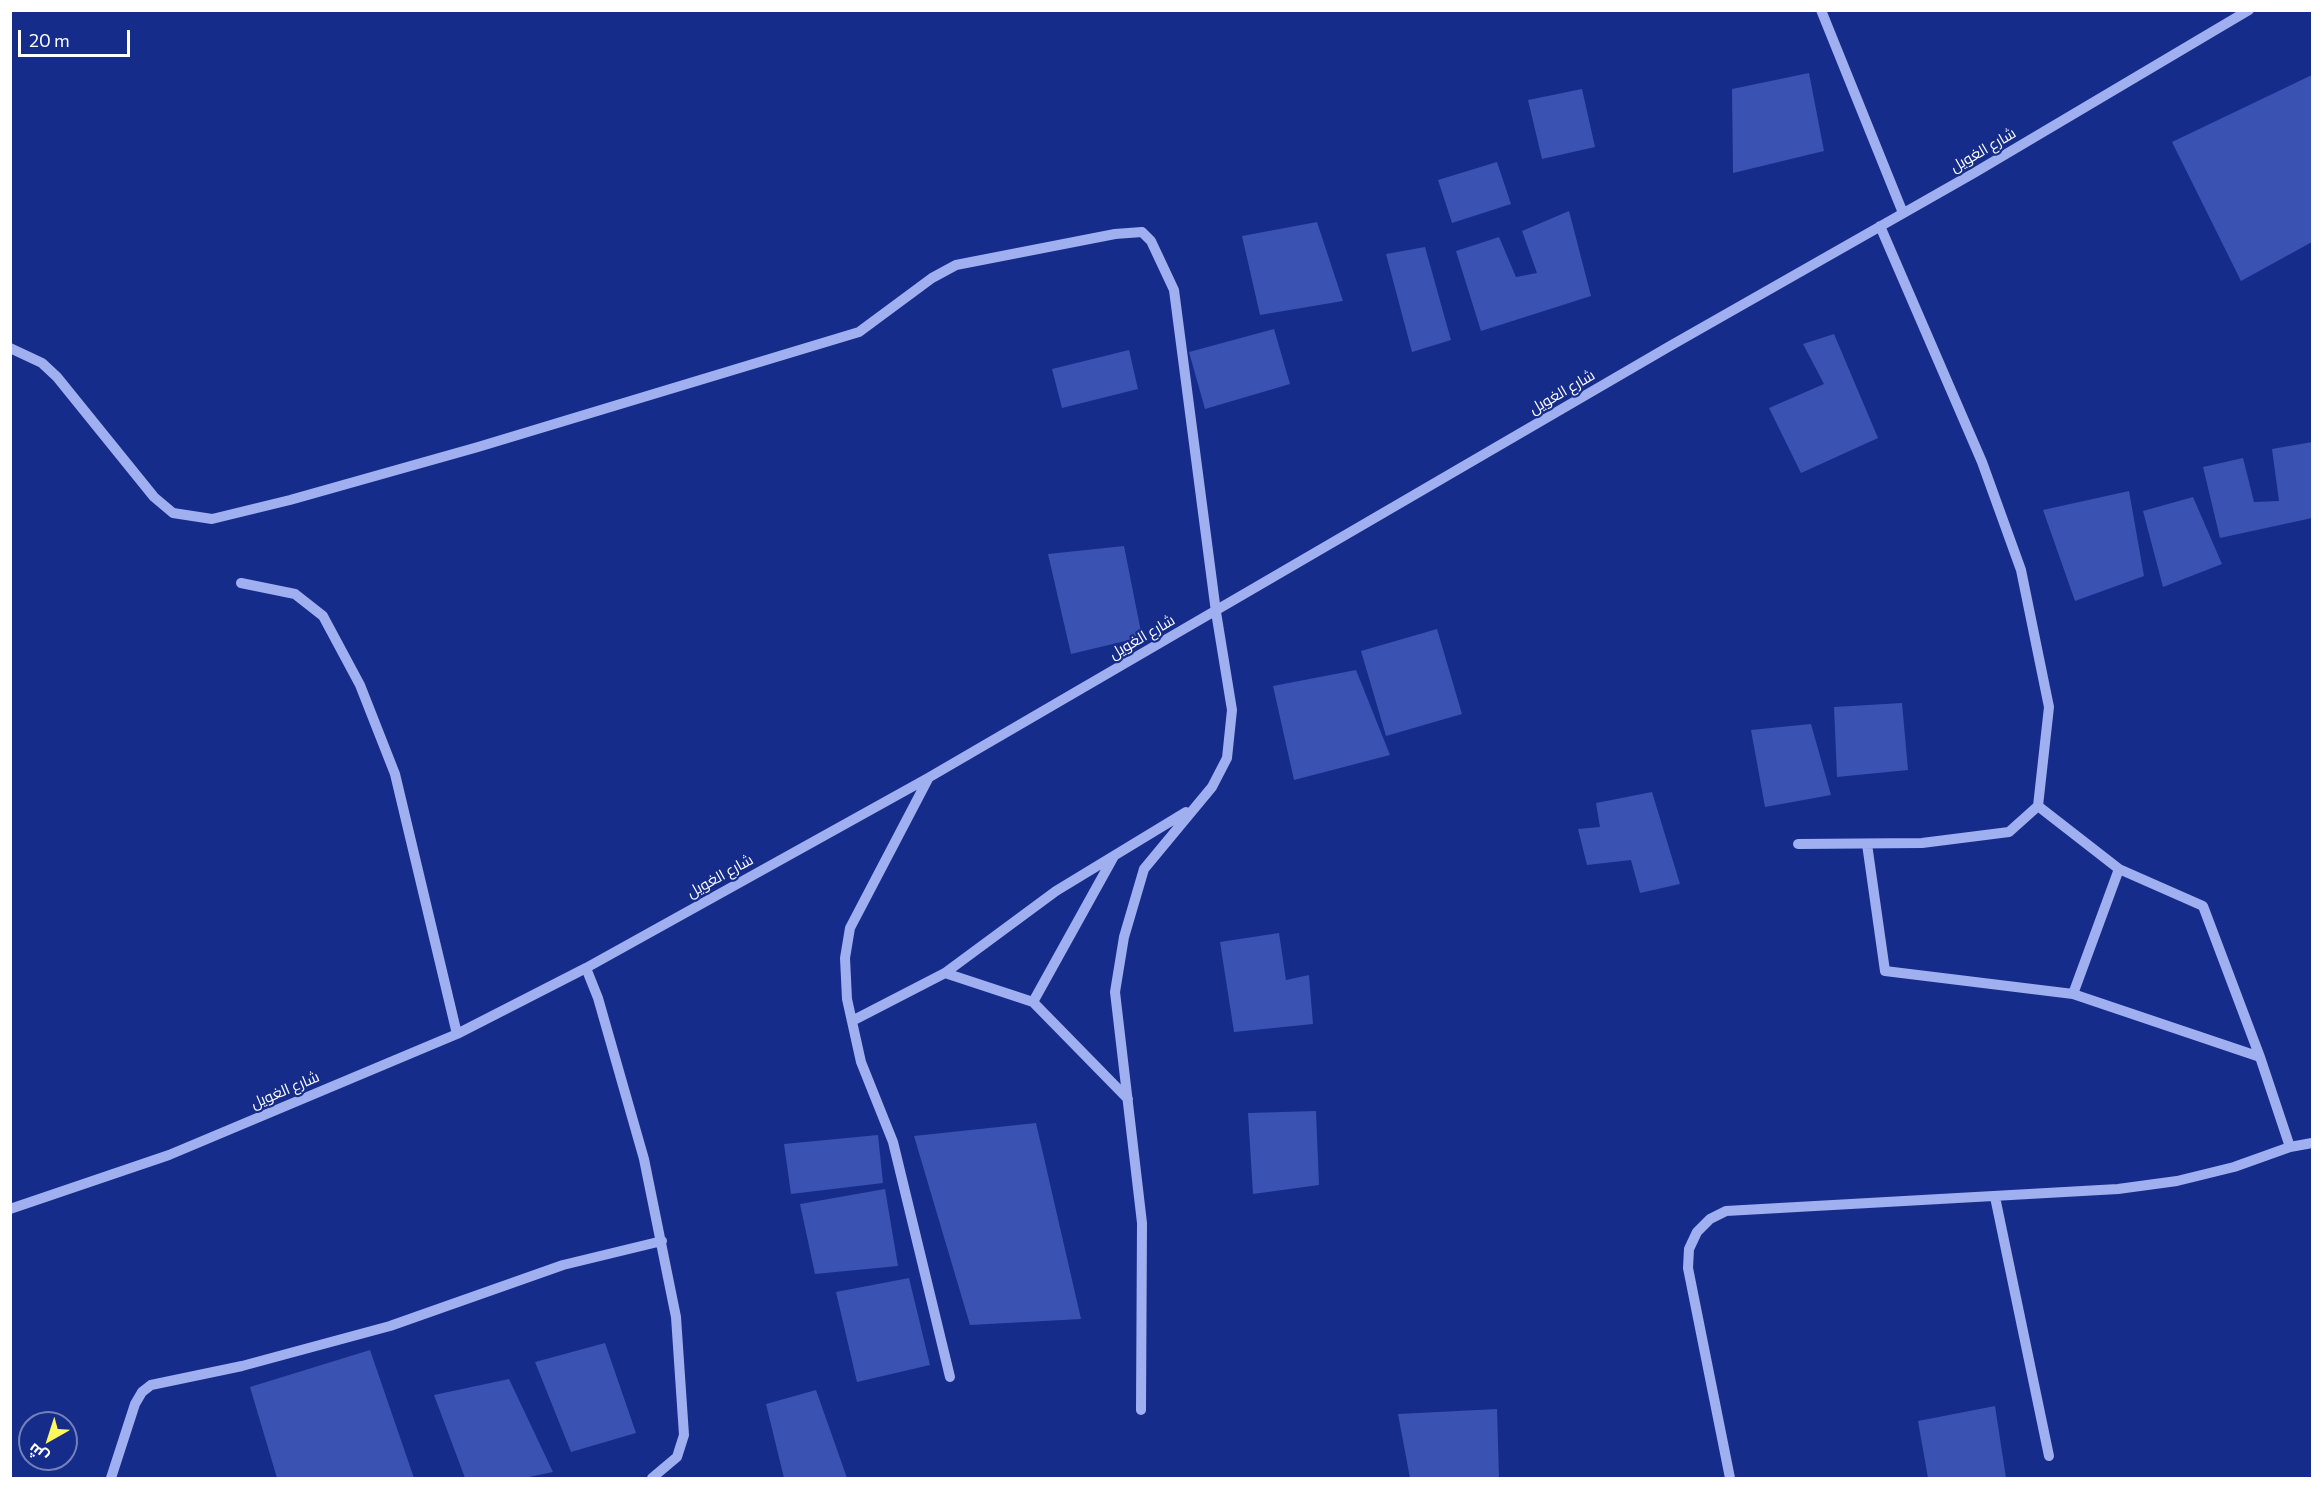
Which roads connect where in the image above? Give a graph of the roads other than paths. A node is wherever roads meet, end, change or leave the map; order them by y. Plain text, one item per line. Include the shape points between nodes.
1 (1821, 10) edge
2 (2249, 10) edge
3 (1904, 213) junction
4 (1880, 226) junction
5 (10, 348) edge
6 (241, 583) dead end
7 (1216, 612) junction
8 (928, 778) junction
9 (2038, 806) junction
10 (1194, 807) junction
11 (1798, 844) dead end
12 (1867, 844) junction
13 (1114, 855) junction
14 (2119, 870) junction
15 (586, 968) junction
16 (945, 973) junction
17 (2073, 994) junction
18 (1033, 1002) junction
19 (852, 1021) junction
20 (457, 1034) junction
21 (2260, 1057) junction
22 (1128, 1099) junction
23 (2313, 1143) edge
24 (2290, 1147) junction
25 (1995, 1197) junction
26 (10, 1209) edge
27 (662, 1241) junction
28 (950, 1377) dead end
29 (1141, 1410) dead end
30 (2049, 1456) dead end
31 (111, 1479) edge
32 (652, 1479) edge
33 (1730, 1479) edge

1 - 3 street
2 - 3 street, شارع الغويل
3 - 4 street, شارع الغويل
4 - 7 street, شارع الغويل
4 - 9 street via 1982,462 2020,570 2049,707
5 - 7 street via 42,363 57,376 160,502 173,513 212,519 478,447 859,332 956,265 1142,232 1151,241 1174,290
6 - 20 street via 295,594 323,616 360,685 395,774
7 - 8 street, شارع الغويل
7 - 10 street via 1232,710 1227,758 1212,787
8 - 15 street, شارع الغويل
8 - 19 street via 850,928 845,958
9 - 12 street via 2009,832 1922,843
9 - 14 street
10 - 13 street
10 - 22 street via 1144,869 1125,937 1115,992
11 - 12 street
12 - 17 street via 1885,970
13 - 16 street via 1056,891
13 - 18 street
14 - 17 street
14 - 21 street via 2203,906
15 - 20 street, شارع الغويل
15 - 27 street via 644,1159
16 - 18 street
16 - 19 street
17 - 21 street
18 - 22 street
19 - 28 street via 861,1062 893,1142
20 - 26 street, شارع الغويل via 169,1155
21 - 24 street
22 - 29 street via 1142,1223
23 - 24 street
24 - 25 street via 2234,1167 2177,1181
25 - 30 street
25 - 33 street via 1726,1211 1697,1232 1689,1249 1688,1268
27 - 31 street via 563,1265 390,1326 242,1366 151,1385 135,1404
27 - 32 street via 676,1317 684,1434 676,1457

